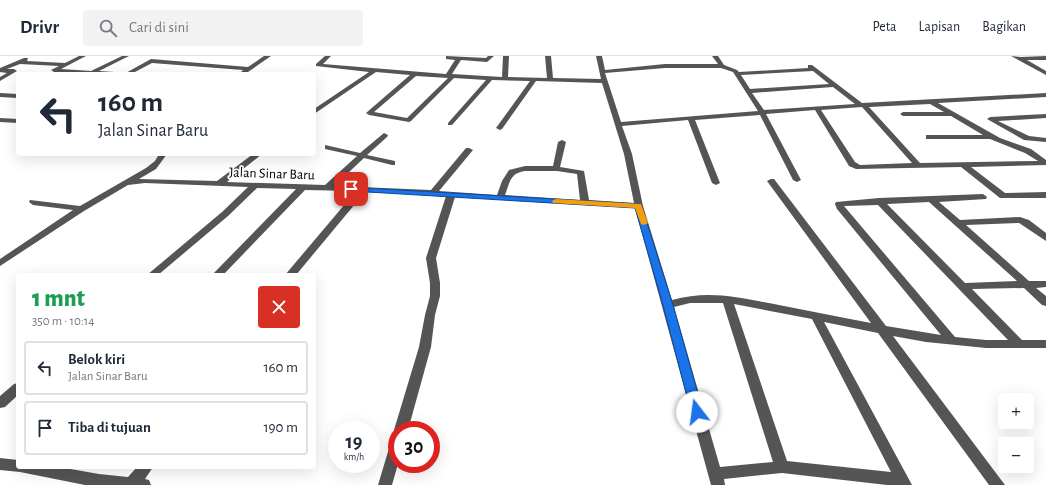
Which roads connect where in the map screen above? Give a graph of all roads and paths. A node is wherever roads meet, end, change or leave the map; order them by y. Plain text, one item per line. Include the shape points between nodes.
1 (32, 56) edge
2 (83, 56) edge
3 (126, 56) edge
4 (161, 56) edge
5 (268, 56) edge
6 (328, 56) edge
7 (449, 56) edge
8 (491, 56) edge
9 (506, 56) edge
10 (548, 56) edge
11 (599, 56) edge
12 (715, 56) edge
13 (1014, 56) edge
14 (1046, 58) edge
15 (459, 59) junction
16 (1021, 60) junction
17 (20, 62) junction
18 (151, 62) junction
19 (806, 63) dead end
20 (65, 64) junction
21 (722, 66) junction
22 (248, 69) junction
23 (814, 69) junction
24 (1043, 69) edge
25 (0, 70) edge
26 (374, 71) junction
27 (93, 72) joint
28 (131, 72) edge
29 (244, 72) edge
30 (602, 72) junction
31 (1046, 73) edge
32 (415, 74) junction
33 (736, 74) junction
34 (451, 76) junction
35 (491, 78) junction
36 (0, 79) edge
37 (505, 79) junction
38 (534, 80) junction
39 (550, 80) junction
40 (604, 80) junction
41 (835, 85) junction
42 (748, 91) junction
43 (0, 95) edge
44 (1046, 95) edge
45 (16, 96) edge
46 (930, 101) junction
47 (862, 105) junction
48 (817, 108) junction
49 (316, 111) edge
50 (762, 112) junction
51 (903, 114) dead end
52 (953, 114) junction
53 (1046, 116) edge
54 (691, 118) junction
55 (0, 120) edge
56 (16, 121) edge
57 (450, 124) dead end
58 (618, 124) junction
59 (500, 128) dead end
60 (384, 135) dead end
61 (929, 137) dead end
62 (992, 137) junction
63 (1046, 140) edge
64 (562, 142) dead end
65 (328, 147) dead end
66 (469, 150) dead end
67 (363, 155) junction
68 (162, 156) edge
69 (255, 156) edge
70 (392, 163) dead end
71 (1046, 163) edge
72 (963, 164) junction
73 (918, 165) junction
74 (556, 169) junction
75 (797, 180) dead end
76 (771, 181) dead end
77 (126, 183) junction
78 (218, 184) junction
79 (256, 184) junction
80 (716, 184) dead end
81 (303, 186) junction
82 (327, 188) junction
83 (363, 189) junction
84 (432, 194) junction
85 (451, 195) junction
86 (1046, 195) edge
87 (983, 197) dead end
88 (500, 198) junction
89 (932, 200) junction
90 (33, 202) dead end
91 (879, 202) junction
92 (585, 203) junction
93 (639, 206) junction
94 (81, 209) junction
95 (957, 223) junction
96 (1046, 238) edge
97 (0, 263) edge
98 (154, 273) edge
99 (219, 273) edge
100 (292, 273) edge
101 (1046, 284) edge
102 (1026, 285) junction
103 (962, 286) junction
104 (727, 299) junction
105 (1046, 302) edge
106 (668, 305) junction
107 (815, 315) junction
108 (882, 329) junction
109 (951, 340) junction
110 (1018, 344) junction
111 (1046, 344) edge
112 (16, 390) edge
113 (0, 403) edge
114 (404, 421) edge
115 (0, 464) edge
116 (16, 466) edge
117 (782, 467) junction
118 (39, 469) edge
119 (145, 469) edge
120 (389, 473) edge
121 (716, 479) edge
122 (904, 482) edge
123 (98, 483) edge
124 (138, 484) edge
125 (385, 485) edge
126 (998, 485) edge

1 - 17 street
2 - 20 street
3 - 27 street
4 - 18 street
5 - 22 street
6 - 26 street via 318,65
7 - 15 street via 448,58
8 - 15 street via 486,60
9 - 37 street
10 - 39 street
11 - 30 street
12 - 21 street
13 - 16 street
14 - 16 street
15 - 34 street
16 - 24 street
17 - 20 street
17 - 25 street
18 - 22 street
18 - 28 street
19 - 23 street
20 - 27 street via 54,70
21 - 30 street via 665,66
21 - 33 street via 732,69
22 - 29 street
23 - 33 street
23 - 41 street
24 - 31 street
25 - 36 street via 14,71
26 - 32 street
26 - 49 street
30 - 40 street
32 - 34 street
32 - 34 street via 369,113 409,120
33 - 42 street
34 - 35 street
35 - 37 street
35 - 57 street
37 - 38 street
38 - 39 street
38 - 59 street
39 - 40 street
40 - 58 street
41 - 42 street
41 - 47 street
42 - 50 street
43 - 45 street
44 - 46 street
46 - 47 street
46 - 52 street
47 - 48 street
47 - 73 street
48 - 50 street
48 - 73 street via 852,164 863,168
50 - 54 street
50 - 75 street
51 - 52 street
52 - 62 street
53 - 63 street via 990,119 1027,138
54 - 58 street
54 - 80 street
55 - 56 street
58 - 93 street via 628,154
60 - 67 street
61 - 62 street
62 - 71 street via 1028,151
64 - 74 street
65 - 67 street
66 - 84 street
67 - 70 street
67 - 82 street
68 - 77 street via 154,166
69 - 78 street
71 - 72 street
72 - 73 street
72 - 86 street via 1004,196
74 - 88 street via 516,170 509,176
74 - 92 street via 581,173
76 - 108 street
77 - 78 street, Jalan Sinar Baru via 145,181
77 - 94 street, Jalan Sinar Baru
78 - 79 street, Jalan Sinar Baru
79 - 81 street, Jalan Sinar Baru
79 - 98 street via 225,214
81 - 82 street, Jalan Sinar Baru
81 - 99 street
82 - 83 street, Jalan Sinar Baru
83 - 84 street, Jalan Sinar Baru
83 - 100 street
84 - 85 street, Jalan Sinar Baru
85 - 88 street, Jalan Sinar Baru
85 - 114 street via 431,258 436,296 425,347
87 - 89 street
88 - 92 street, Jalan Sinar Baru
89 - 91 street
89 - 95 street
90 - 94 street
91 - 103 street
91 - 109 street via 839,204
92 - 93 street, Jalan Sinar Baru
93 - 106 street
94 - 97 street, Jalan Sinar Baru
95 - 96 street via 1020,220
95 - 102 street
101 - 102 street
102 - 103 street
102 - 105 street
103 - 110 street
104 - 106 street via 690,298
104 - 107 street
104 - 117 street
106 - 121 street
107 - 108 street
107 - 122 street
108 - 109 street
108 - 126 street
109 - 110 street
110 - 111 street
112 - 113 street
115 - 116 street
117 - 121 street
117 - 122 street
118 - 123 street
119 - 124 street
120 - 125 street
123 - 124 street

